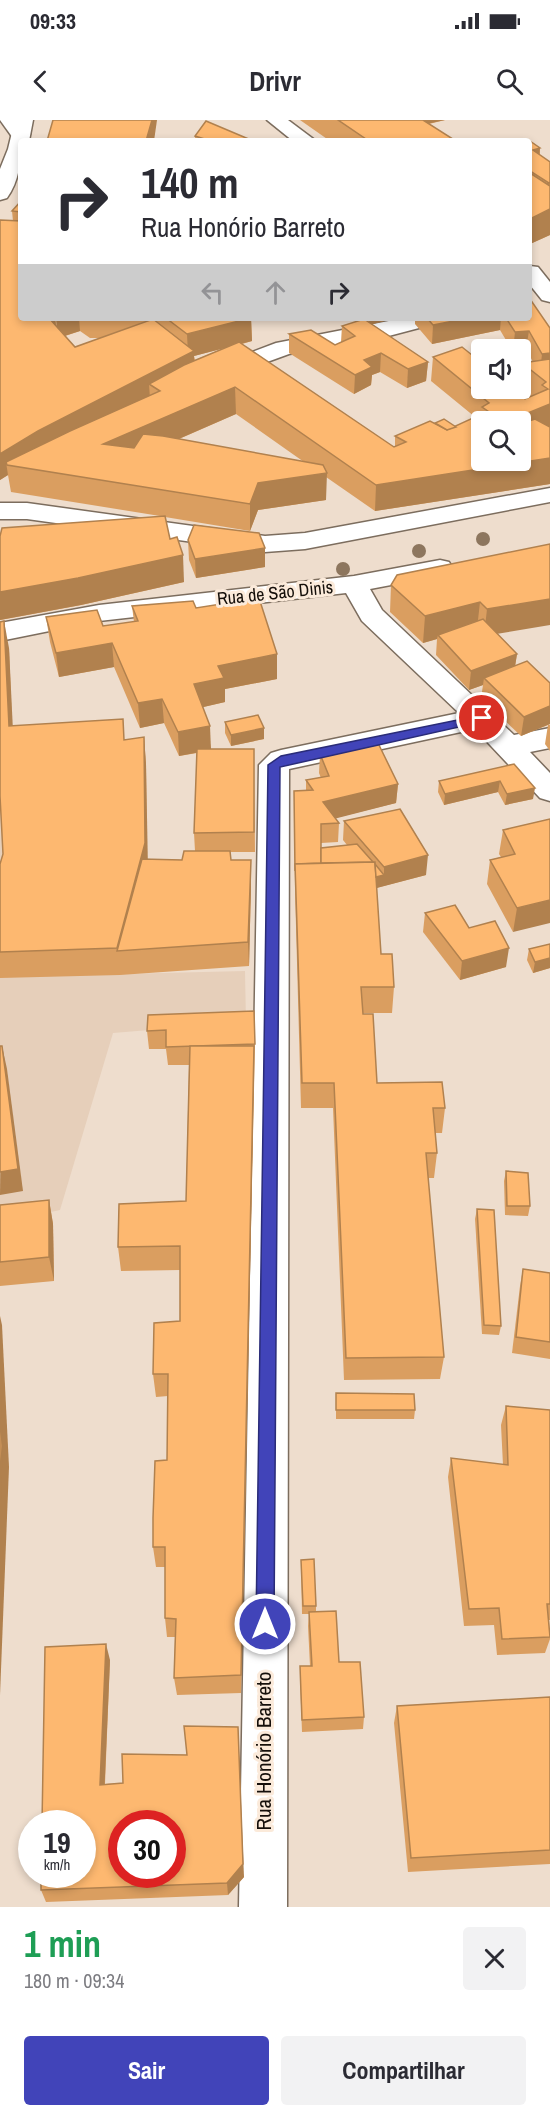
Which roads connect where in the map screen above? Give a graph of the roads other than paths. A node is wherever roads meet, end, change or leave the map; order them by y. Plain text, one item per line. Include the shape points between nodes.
1 (276, 120) edge
2 (18, 125) edge
3 (302, 138) edge
4 (0, 194) edge
5 (419, 321) edge
6 (194, 383) edge
7 (550, 495) edge
8 (0, 511) edge
9 (468, 562) edge
10 (354, 584) junction
11 (0, 632) edge
12 (482, 718) junction
13 (550, 738) edge
14 (507, 746) junction
15 (550, 791) edge
16 (263, 1907) edge

1 - 3 street
2 - 4 street via 18,149
5 - 6 street via 284,348
7 - 8 street via 305,541 265,544 27,511
9 - 10 street, Rua de São Dinis
10 - 11 street, Rua de São Dinis via 99,613
10 - 12 street via 371,615
12 - 14 street
12 - 16 street, Rua Honório Barreto via 281,760 274,765
13 - 14 street
14 - 15 street

